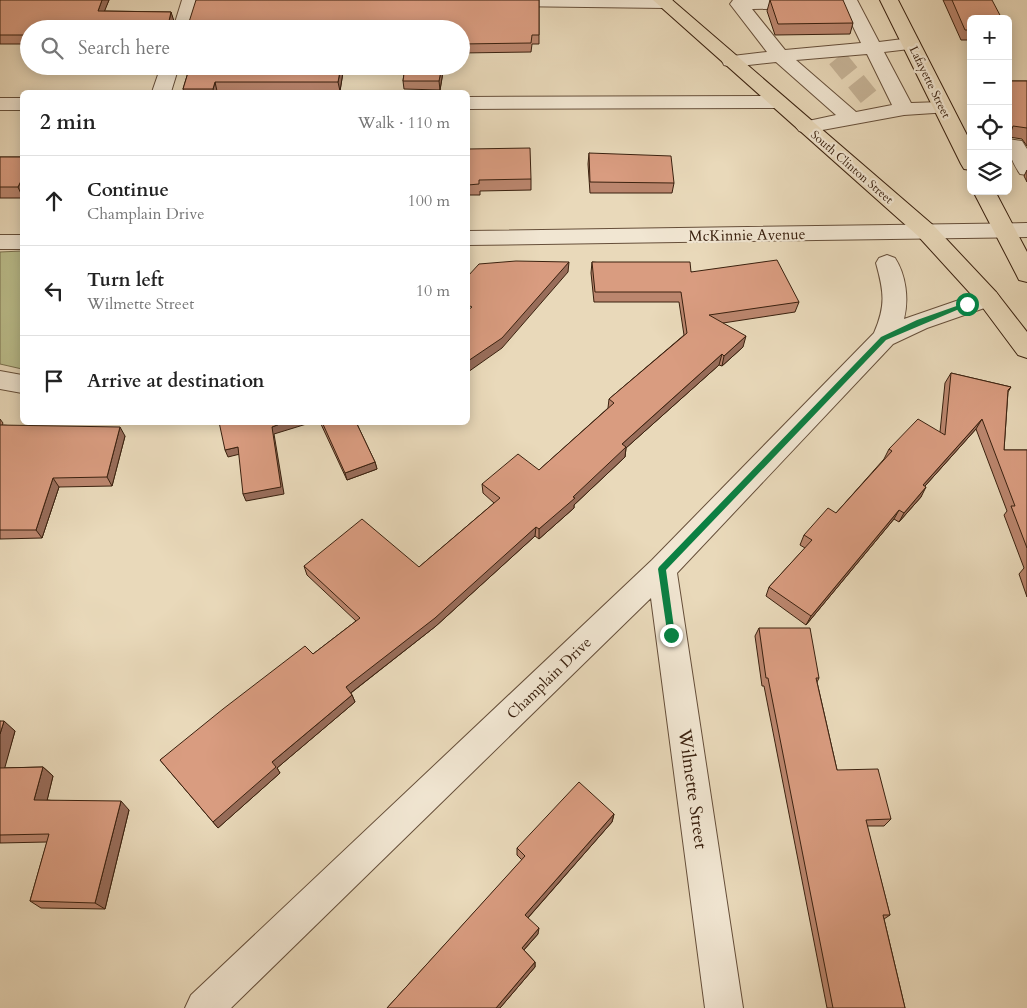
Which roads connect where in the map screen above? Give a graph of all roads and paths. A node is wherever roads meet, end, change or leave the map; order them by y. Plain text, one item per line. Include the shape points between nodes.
1 (191, 0) edge
2 (889, 0) edge
3 (486, 1) edge
4 (664, 1) edge
5 (185, 20) edge
6 (911, 44) junction
7 (873, 48) junction
8 (780, 56) junction
9 (731, 61) junction
10 (167, 75) edge
11 (163, 90) edge
12 (778, 102) junction
13 (470, 103) edge
14 (0, 104) edge
15 (20, 104) edge
16 (942, 108) junction
17 (904, 109) junction
18 (851, 118) junction
19 (806, 127) junction
20 (966, 145) edge
21 (1012, 145) edge
22 (1027, 169) edge
23 (1012, 178) edge
24 (1027, 178) edge
25 (986, 195) edge
26 (1004, 230) junction
27 (1027, 230) edge
28 (926, 231) junction
29 (470, 238) edge
30 (0, 242) edge
31 (20, 242) edge
32 (887, 263) dead end
33 (1027, 274) edge
34 (988, 298) junction
35 (884, 338) junction
36 (1027, 349) edge
37 (0, 380) edge
38 (20, 384) edge
39 (662, 569) junction
40 (204, 1008) edge
41 (724, 1008) edge

1 - 5 street
2 - 6 highway, Lafayette Street
3 - 4 street
4 - 9 highway, South Clinton Street
6 - 7 street
6 - 16 highway, Lafayette Street
7 - 8 street via 835,55
7 - 8 street via 850,3 739,4
7 - 17 street
8 - 9 street
8 - 18 street
9 - 12 highway, South Clinton Street
10 - 11 street
12 - 13 street
12 - 19 highway, South Clinton Street
14 - 15 street
16 - 17 street
16 - 20 highway, Lafayette Street
17 - 18 street via 876,107
18 - 19 street
19 - 28 highway, South Clinton Street
21 - 22 street via 1015,145
23 - 24 street
25 - 26 highway
26 - 27 street, McKinnie Avenue
26 - 28 street, McKinnie Avenue
26 - 33 highway
28 - 29 street, McKinnie Avenue
28 - 34 highway, South Clinton Street
30 - 31 street
32 - 35 street, Champlain Drive via 895,290 893,317
34 - 35 street, Champlain Drive
34 - 36 highway, South Clinton Street
35 - 39 street, Champlain Drive
37 - 38 street
39 - 40 street, Champlain Drive
39 - 41 street, Wilmette Street

